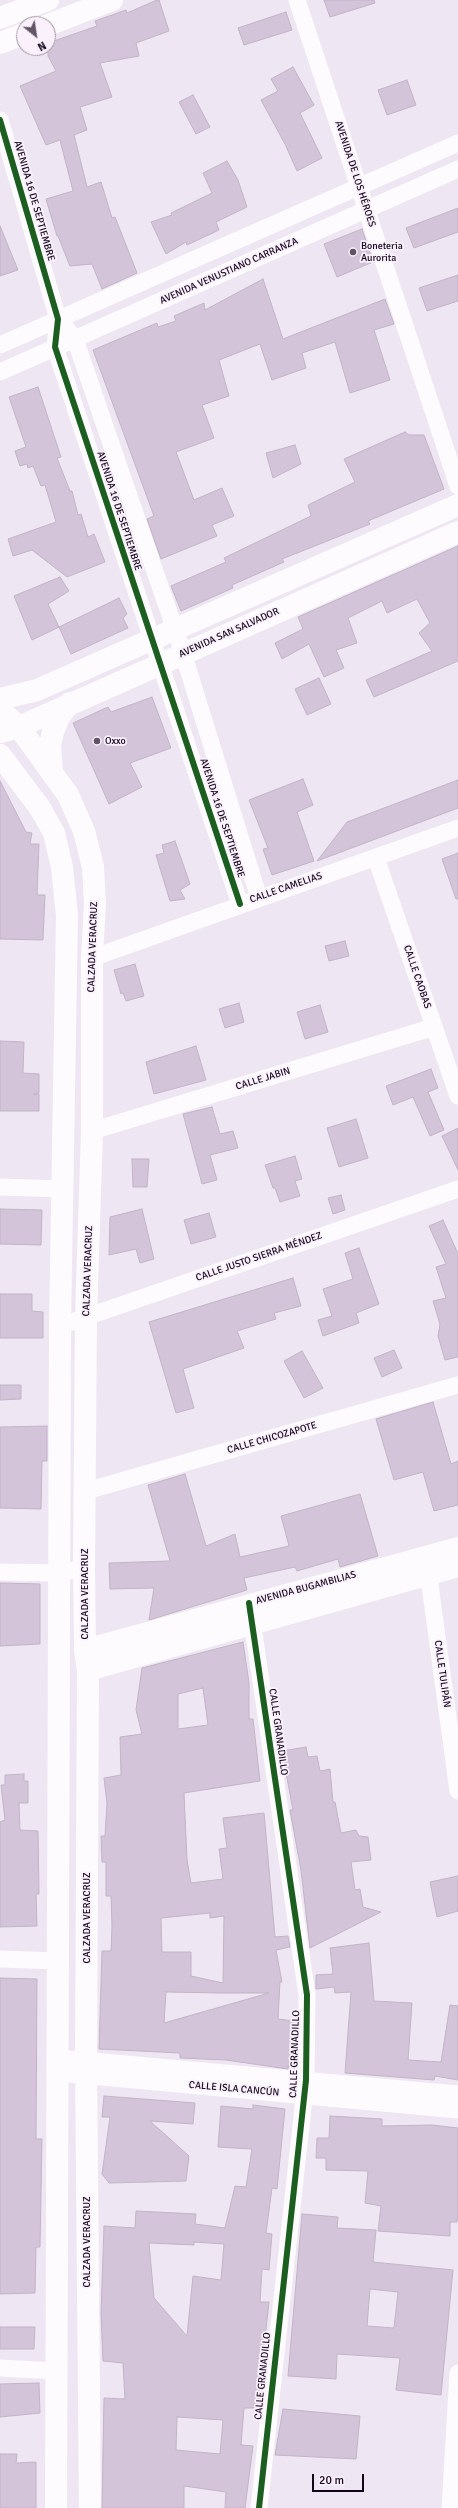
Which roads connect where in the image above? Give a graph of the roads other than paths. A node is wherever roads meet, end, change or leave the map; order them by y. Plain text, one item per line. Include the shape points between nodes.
1 (48, 0) edge
2 (112, 0) edge
3 (297, 0) edge
4 (0, 18) edge
5 (56, 22) edge
6 (16, 37) edge
7 (0, 43) edge
8 (0, 120) edge
9 (458, 143) edge
10 (458, 169) edge
11 (360, 187) junction
12 (366, 210) junction
13 (58, 319) junction
14 (75, 339) junction
15 (0, 345) edge
16 (56, 347) junction
17 (0, 372) edge
18 (458, 486) edge
19 (458, 505) edge
20 (458, 532) edge
21 (174, 630) junction
22 (151, 640) junction
23 (183, 653) junction
24 (160, 664) junction
25 (0, 699) edge
26 (70, 703) junction
27 (0, 710) edge
28 (10, 730) edge
29 (0, 755) edge
30 (53, 773) junction
31 (458, 828) edge
32 (376, 858) junction
33 (259, 898) junction
34 (240, 904) junction
35 (92, 958) junction
36 (434, 1028) junction
37 (458, 1096) edge
38 (92, 1131) junction
39 (0, 1187) edge
40 (64, 1189) junction
41 (458, 1189) edge
42 (86, 1316) junction
43 (60, 1326) junction
44 (458, 1385) edge
45 (86, 1491) junction
46 (458, 1548) edge
47 (427, 1565) junction
48 (458, 1566) edge
49 (84, 1568) junction
50 (0, 1572) edge
51 (60, 1573) junction
52 (251, 1614) junction
53 (86, 1660) junction
54 (458, 1791) edge
55 (0, 1959) edge
56 (58, 1961) junction
57 (59, 2065) junction
58 (86, 2068) junction
59 (305, 2088) junction
60 (458, 2094) edge
61 (458, 2110) edge
62 (0, 2368) edge
63 (56, 2370) junction
64 (458, 2373) edge
65 (56, 2508) edge
66 (90, 2508) edge
67 (259, 2508) edge
68 (450, 2508) edge

1 - 4 main road
2 - 5 main road
3 - 11 street, AVENIDA DE LOS HÉROES
6 - 7 main road
8 - 13 street, AVENIDA 16 DE SEPTIEMBRE
9 - 11 street
10 - 12 street, AVENIDA VENUSTIANO CARRANZA
11 - 12 street, AVENIDA DE LOS HÉROES
11 - 13 street
12 - 14 street, AVENIDA VENUSTIANO CARRANZA
12 - 18 street, AVENIDA DE LOS HÉROES
13 - 14 street, AVENIDA 16 DE SEPTIEMBRE
13 - 15 street
13 - 16 street, AVENIDA 16 DE SEPTIEMBRE
14 - 16 street, AVENIDA VENUSTIANO CARRANZA
14 - 21 street, AVENIDA 16 DE SEPTIEMBRE
16 - 17 street, AVENIDA VENUSTIANO CARRANZA
16 - 22 street, AVENIDA 16 DE SEPTIEMBRE
19 - 21 main road
20 - 23 main road, AVENIDA SAN SALVADOR
21 - 22 main road
21 - 23 street, AVENIDA 16 DE SEPTIEMBRE
22 - 24 street, AVENIDA 16 DE SEPTIEMBRE
22 - 25 main road via 37,690
23 - 24 main road, AVENIDA SAN SALVADOR
23 - 33 street, AVENIDA 16 DE SEPTIEMBRE
24 - 26 main road, AVENIDA SAN SALVADOR
24 - 34 street, AVENIDA 16 DE SEPTIEMBRE
26 - 28 main road, AVENIDA SAN SALVADOR
26 - 30 main road via 59,717 53,732 50,745
27 - 28 main road, CALZADA VERACRUZ
28 - 30 main road, CALZADA VERACRUZ
29 - 40 main road via 40,808 54,833 62,868 68,915
30 - 35 main road, CALZADA VERACRUZ via 68,795 84,831 93,867 96,904
31 - 32 street, CALLE CAMELIAS
32 - 33 street, CALLE CAMELIAS
32 - 36 street, CALLE CAOBAS
33 - 34 street, CALLE CAMELIAS
34 - 35 street, CALLE CAMELIAS
35 - 38 main road, CALZADA VERACRUZ
36 - 37 street, CALLE CAOBAS
36 - 38 street, CALLE JABIN
38 - 42 main road, CALZADA VERACRUZ
39 - 40 street
40 - 43 main road
41 - 42 street, CALLE JUSTO SIERRA MÉNDEZ
42 - 43 street, CALLE JUSTO SIERRA MÉNDEZ
42 - 45 main road, CALZADA VERACRUZ
43 - 51 main road
44 - 45 street, CALLE CHICOZAPOTE
45 - 49 main road, CALZADA VERACRUZ
46 - 47 main road, AVENIDA BUGAMBILIAS
47 - 48 main road, AVENIDA BUGAMBILIAS
47 - 52 main road, AVENIDA BUGAMBILIAS
47 - 54 street, CALLE TULIPÁN
49 - 51 street
49 - 53 main road, CALZADA VERACRUZ
50 - 51 street
51 - 56 main road
52 - 53 main road, AVENIDA BUGAMBILIAS
52 - 59 street, CALLE GRANADILLO via 307,1995
53 - 58 main road, CALZADA VERACRUZ
55 - 56 street
56 - 57 main road
57 - 58 street, CALLE ISLA CANCÚN
57 - 63 main road
58 - 59 street, CALLE ISLA CANCÚN
58 - 66 main road, CALZADA VERACRUZ
59 - 60 street, CALLE ISLA CANCÚN
59 - 61 street, CALLE ISLA CANCÚN
59 - 67 street, CALLE GRANADILLO
62 - 63 street
63 - 65 main road
64 - 68 street

